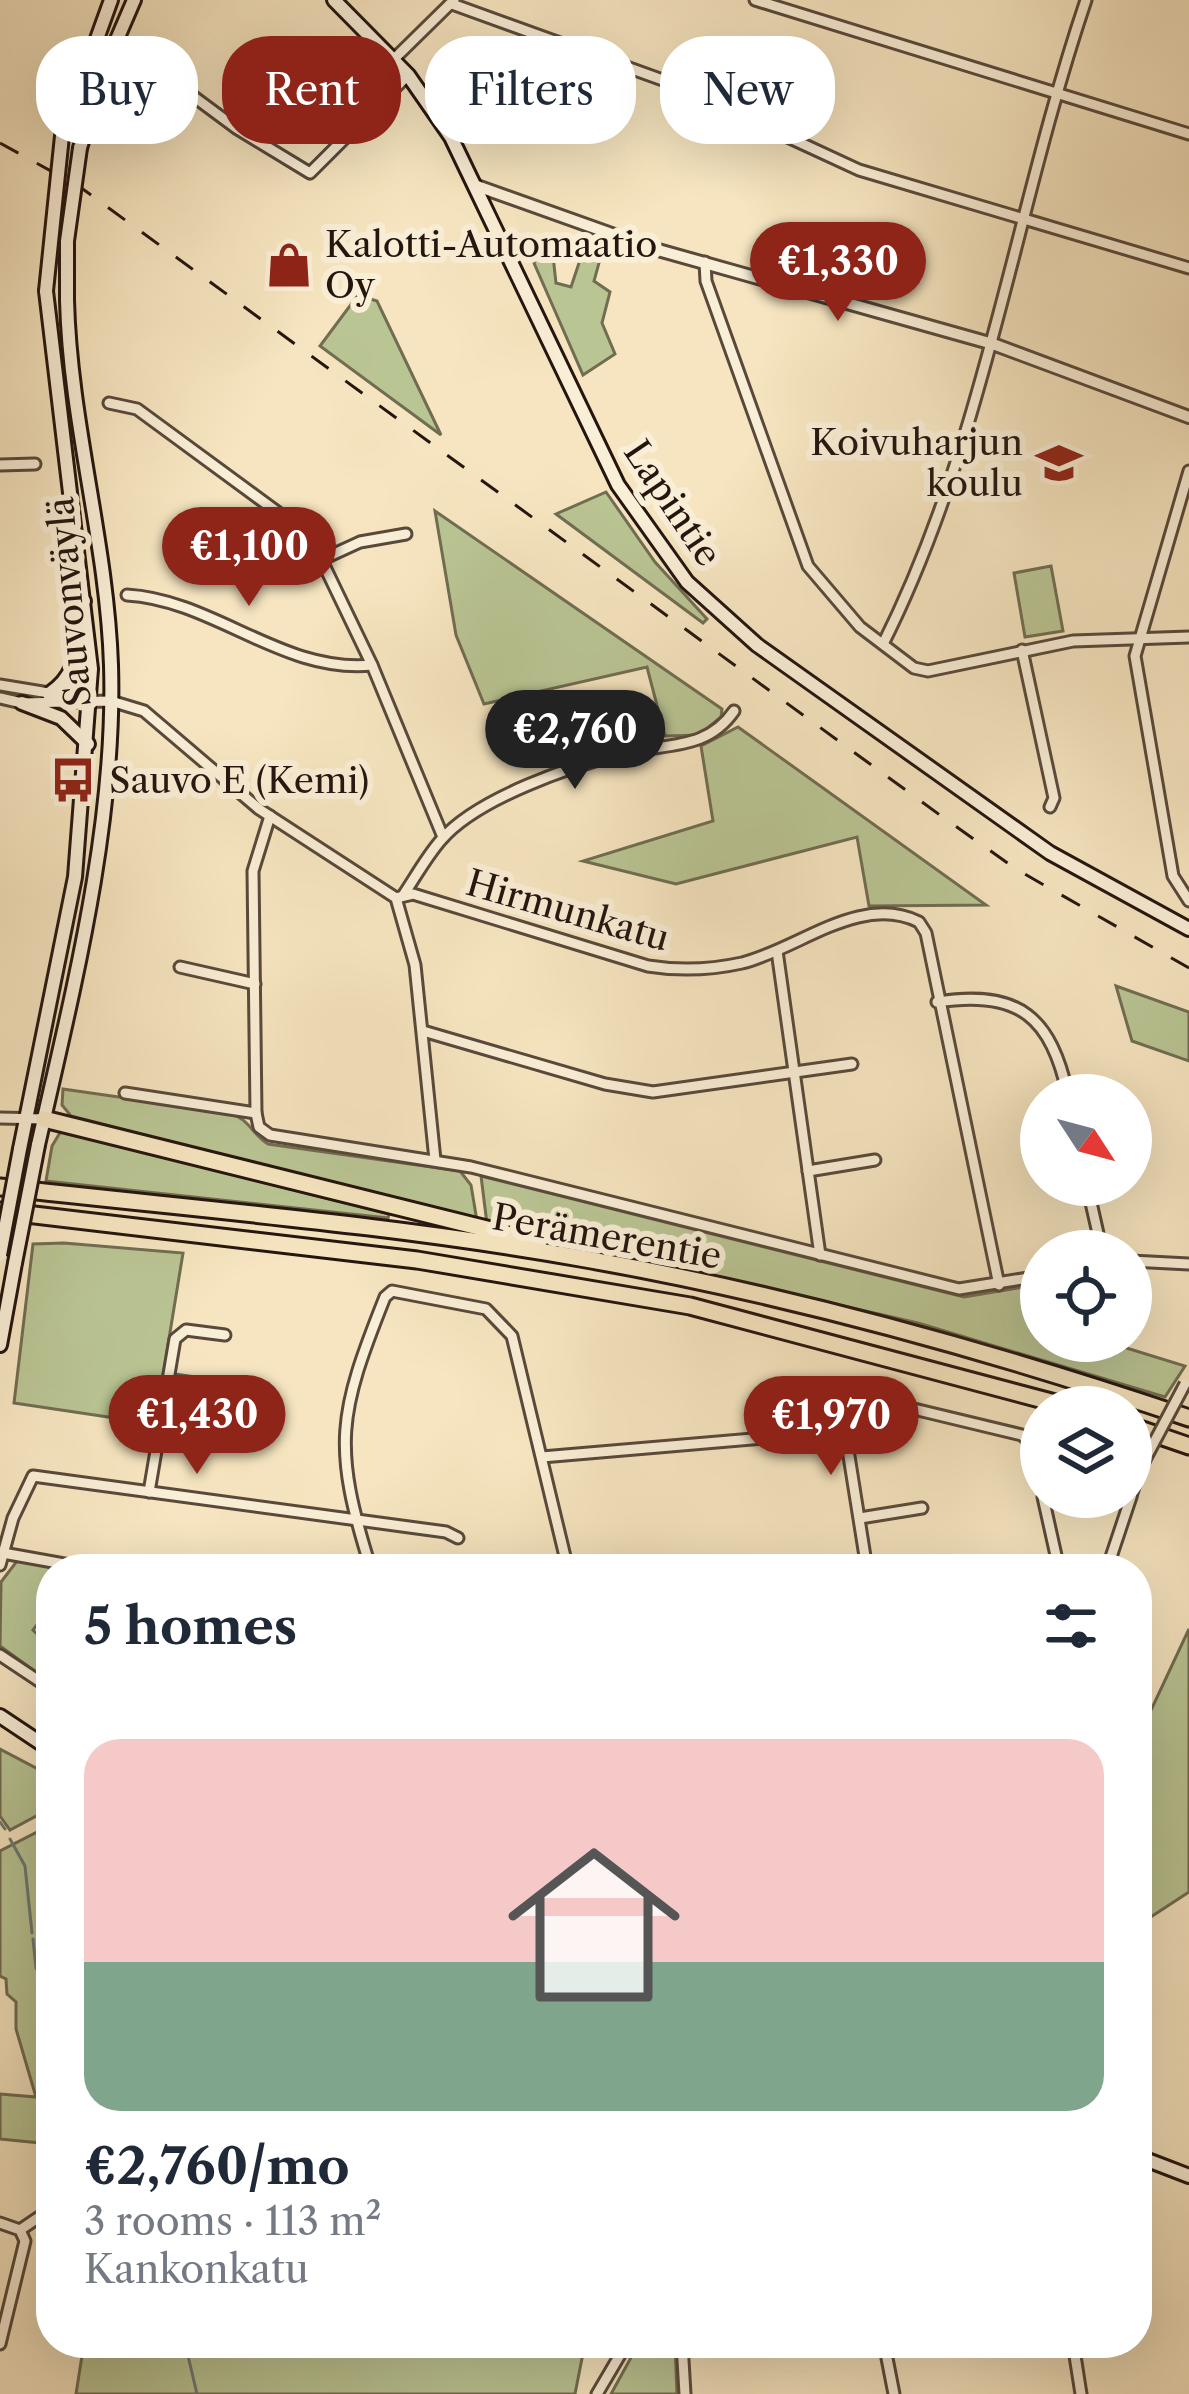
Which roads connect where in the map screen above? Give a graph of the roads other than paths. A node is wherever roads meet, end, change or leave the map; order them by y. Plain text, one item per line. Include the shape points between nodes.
1 (111, 0) edge
2 (134, 0) edge
3 (334, 0) edge
4 (755, 0) edge
5 (1086, 0) edge
6 (453, 2) edge
7 (371, 36) edge
8 (401, 52) edge
9 (401, 68) edge
10 (408, 76) junction
11 (1055, 92) junction
12 (198, 100) edge
13 (1189, 134) edge
14 (477, 186) junction
15 (1027, 220) junction
16 (705, 262) junction
17 (1189, 268) edge
18 (993, 344) junction
19 (109, 403) dead end
20 (1189, 417) edge
21 (35, 464) dead end
22 (0, 465) edge
23 (1189, 471) edge
24 (406, 534) dead end
25 (323, 559) junction
26 (127, 595) dead end
27 (85, 600) junction
28 (1189, 637) edge
29 (1138, 640) junction
30 (883, 644) junction
31 (1022, 650) junction
32 (372, 664) junction
33 (0, 685) edge
34 (49, 694) junction
35 (0, 698) edge
36 (90, 701) junction
37 (111, 701) junction
38 (22, 704) junction
39 (734, 711) dead end
40 (88, 744) junction
41 (1050, 807) dead end
42 (270, 816) junction
43 (443, 837) junction
44 (400, 896) junction
45 (1189, 901) edge
46 (1189, 929) edge
47 (777, 952) junction
48 (180, 967) dead end
49 (255, 984) junction
50 (937, 1002) junction
51 (423, 1031) junction
52 (852, 1064) dead end
53 (795, 1071) junction
54 (1063, 1074) edge
55 (125, 1093) dead end
56 (256, 1113) junction
57 (0, 1118) edge
58 (36, 1118) junction
59 (435, 1160) junction
60 (875, 1160) dead end
61 (808, 1172) junction
62 (0, 1187) edge
63 (0, 1211) edge
64 (64, 1219) junction
65 (0, 1224) edge
66 (0, 1255) edge
67 (820, 1256) junction
68 (575, 1257) junction
69 (1152, 1262) edge
70 (1189, 1264) edge
71 (1020, 1280) edge
72 (999, 1285) junction
73 (225, 1335) dead end
74 (0, 1346) edge
75 (1187, 1381) edge
76 (1020, 1393) edge
77 (1189, 1418) edge
78 (845, 1431) junction
79 (1152, 1433) edge
80 (1020, 1434) edge
81 (1189, 1446) edge
82 (1152, 1447) edge
83 (542, 1457) junction
84 (149, 1492) junction
85 (922, 1508) dead end
86 (860, 1518) junction
87 (1048, 1518) edge
88 (1124, 1518) edge
89 (356, 1522) junction
90 (458, 1538) dead end
91 (3, 1552) junction
92 (366, 1554) edge
93 (565, 1554) edge
94 (865, 1554) edge
95 (1056, 1554) edge
96 (1112, 1554) edge
97 (36, 1558) edge
98 (0, 1565) edge
99 (0, 1655) edge
100 (36, 1679) edge
101 (0, 1716) edge
102 (36, 1740) edge
103 (1152, 2162) edge
104 (1189, 2176) edge
105 (36, 2220) edge
106 (0, 2223) edge
107 (20, 2230) junction
108 (0, 2344) edge
109 (619, 2358) edge
110 (683, 2358) edge
111 (887, 2358) edge
112 (1075, 2358) edge
113 (598, 2394) edge
114 (685, 2394) edge
115 (894, 2394) edge
116 (1081, 2394) edge

1 - 27 main road, Sauvonväylä, bridge via 62,136 46,292
2 - 37 main road, Sauvonväylä, bridge via 80,148 67,242
3 - 7 main road, Lapintie
4 - 11 street
5 - 11 street
6 - 8 street
6 - 15 street via 671,83 855,169
9 - 10 main road, Lapintie
10 - 12 street via 310,173
10 - 14 main road, Lapintie
11 - 13 street
11 - 15 street
14 - 16 street
14 - 46 main road, Lapintie via 597,446 687,583 757,644 1050,853
15 - 17 street
15 - 18 street
16 - 18 street
16 - 30 street via 808,566
18 - 20 street
18 - 30 street
19 - 25 street via 137,409 274,505
21 - 22 street
23 - 29 street
24 - 25 street
25 - 32 street
26 - 32 street via 159,598 314,663
27 - 34 main road via 79,649 64,683
27 - 36 main road, Sauvonväylä
28 - 29 street
29 - 31 street
29 - 45 street via 1172,876
30 - 31 street via 928,671
31 - 41 street
32 - 43 street
33 - 34 street
34 - 36 street
35 - 38 street
36 - 37 street
36 - 38 street
36 - 40 main road, Sauvonväylä
37 - 42 street, Hirmunkatu via 162,722
37 - 58 main road, Sauvonväylä via 97,847
38 - 40 main road via 61,718
39 - 43 street via 707,737 565,771
40 - 58 main road, Sauvonväylä
42 - 44 street, Hirmunkatu
42 - 49 street via 253,872
43 - 44 street
44 - 47 street, Hirmunkatu via 657,967 707,969
44 - 51 street
47 - 50 street, Hirmunkatu via 864,915 892,912 924,928
47 - 53 street
48 - 49 street
49 - 56 street
50 - 54 street via 999,1004 1040,1024
50 - 72 street, Hirmunkatu
51 - 53 street via 640,1090
51 - 59 street
52 - 53 street
53 - 61 street
55 - 56 street
56 - 59 street via 273,1137
57 - 58 street
58 - 66 main road, Sauvonväylä, bridge via 20,1149
58 - 68 highway
58 - 74 main road, Sauvonväylä, bridge via 38,1145
59 - 67 street
60 - 61 street
61 - 67 street
62 - 68 highway, Perämerentie
63 - 64 highway, Perämerentie
64 - 65 highway
64 - 76 highway, Perämerentie via 417,1260 667,1302
67 - 72 street via 959,1289
68 - 77 highway, Perämerentie via 916,1335
69 - 70 street
71 - 72 street
73 - 84 street via 186,1330 175,1339
75 - 82 street, bridge
78 - 80 street via 853,1401 871,1396
78 - 83 street
78 - 86 street
79 - 81 highway
83 - 89 street via 512,1336 486,1309 399,1292 385,1297 344,1408
83 - 93 street
84 - 89 street
84 - 91 street via 32,1476
85 - 86 street
86 - 94 street
87 - 95 street
88 - 96 street
89 - 90 street
89 - 92 street
91 - 97 street
91 - 98 street
99 - 100 street
101 - 102 main road
103 - 104 main road
105 - 107 street
106 - 107 street
107 - 108 street via 24,2247
109 - 113 street
110 - 114 street
111 - 115 street
112 - 116 street

